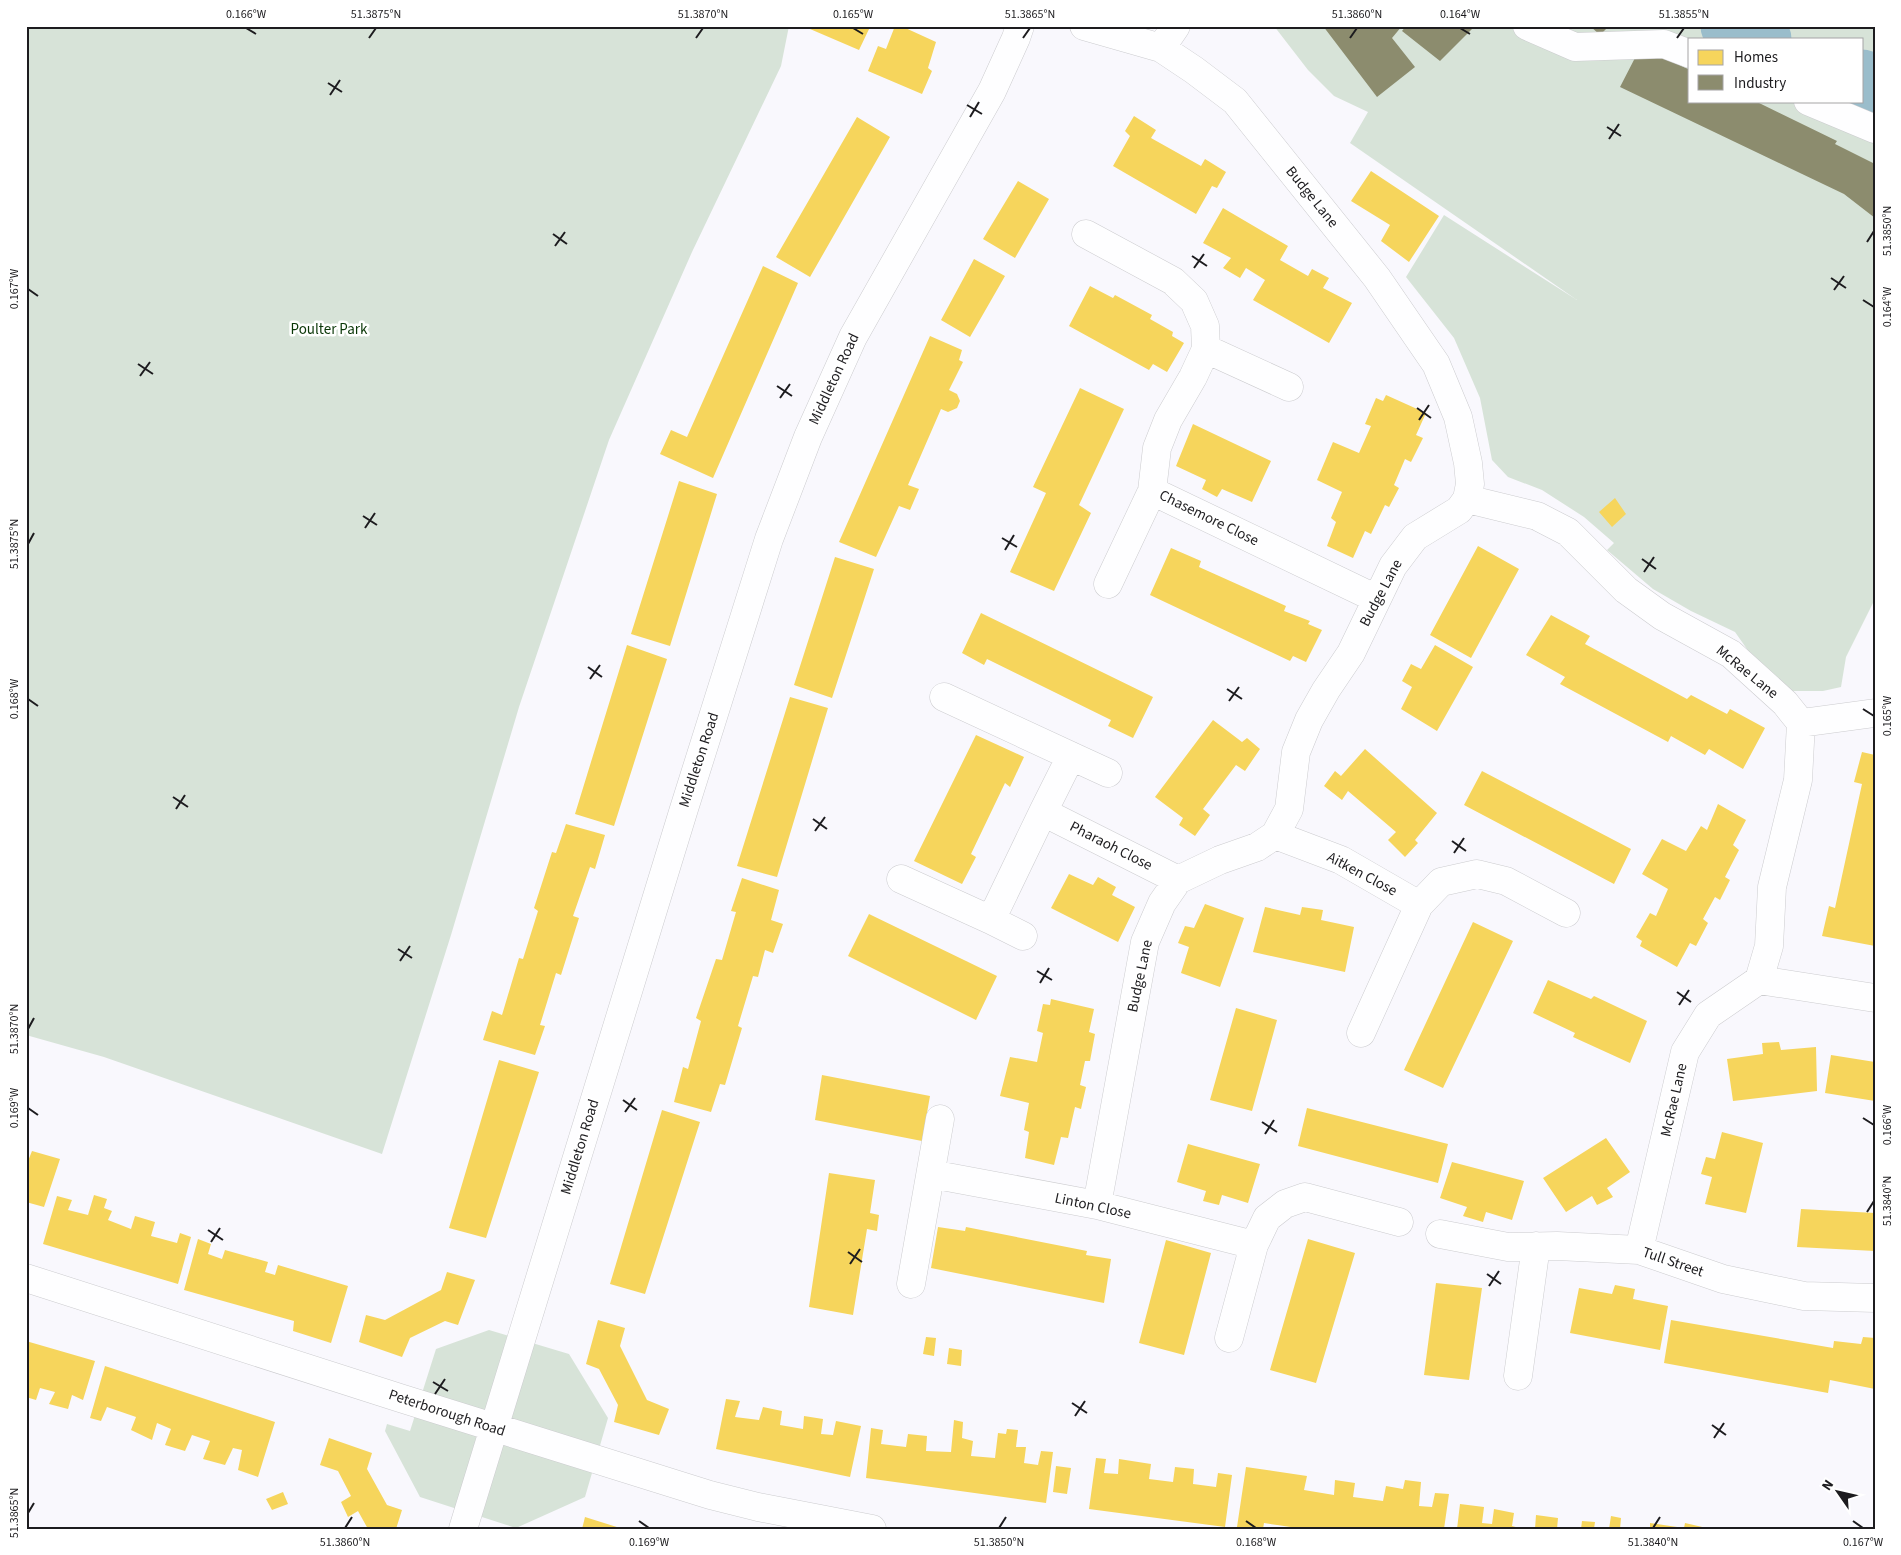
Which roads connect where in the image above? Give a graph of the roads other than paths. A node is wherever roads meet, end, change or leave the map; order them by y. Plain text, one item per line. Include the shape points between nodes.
1 (1020, 26) edge
2 (1084, 26) edge
3 (1527, 26) edge
4 (1168, 37) edge
5 (1688, 53) edge
6 (1810, 102) edge
7 (1875, 130) edge
8 (1086, 234) dead end
9 (1206, 349) junction
10 (1289, 387) dead end
11 (1152, 491) junction
12 (1467, 499) junction
13 (1108, 584) dead end
14 (1377, 599) junction
15 (944, 697) dead end
16 (1875, 713) edge
17 (1800, 723) junction
18 (1071, 756) junction
19 (1108, 774) dead end
20 (1044, 812) junction
21 (1275, 835) junction
22 (901, 879) dead end
23 (1178, 880) junction
24 (1420, 904) junction
25 (1566, 913) dead end
26 (990, 920) junction
27 (1023, 936) dead end
28 (1759, 980) junction
29 (1875, 998) edge
30 (1361, 1033) dead end
31 (940, 1119) dead end
32 (930, 1174) junction
33 (1097, 1205) junction
34 (1399, 1222) dead end
35 (1440, 1234) dead end
36 (1254, 1244) junction
37 (1536, 1246) junction
38 (1639, 1250) junction
39 (26, 1278) edge
40 (911, 1284) dead end
41 (1875, 1298) edge
42 (1230, 1338) dead end
43 (1518, 1376) dead end
44 (494, 1428) junction
45 (463, 1529) edge
46 (872, 1529) edge

1 - 44 street, Middleton Road via 992,91 853,337 808,437 769,539
2 - 4 street, Budge Lane
3 - 5 street via 1575,47 1664,44
4 - 12 street, Budge Lane via 1194,70 1235,101 1377,278 1436,364 1458,417 1468,463 1470,484
6 - 7 street
8 - 9 street, Chasemore Close via 1174,281 1194,301 1205,326
9 - 10 street
9 - 11 street, Chasemore Close via 1157,448
11 - 13 street
11 - 14 street, Chasemore Close
12 - 14 street, Budge Lane via 1459,510 1416,537 1393,566
12 - 17 street, McRae Lane via 1537,516 1568,532 1626,590 1662,616 1731,654 1785,703
14 - 21 street, Budge Lane via 1351,653 1309,720 1296,752 1289,809
15 - 18 street
16 - 17 street
17 - 28 street via 1798,780 1772,887 1769,946
18 - 19 street
18 - 20 street
20 - 23 street, Pharaoh Close
20 - 26 street
21 - 23 street, Budge Lane via 1257,847
21 - 24 street, Aitken Close via 1341,860
22 - 26 street
23 - 33 street, Budge Lane via 1162,903 1145,942
24 - 25 street via 1442,882 1477,874 1506,881
24 - 30 street
26 - 27 street
28 - 29 street
28 - 38 street, McRae Lane via 1708,1016 1686,1052
31 - 32 street
32 - 33 street, Linton Close
32 - 40 street
33 - 36 street, Linton Close
34 - 36 street via 1305,1197 1285,1204 1267,1218
35 - 37 street, Tull Street via 1508,1247
36 - 42 street
37 - 38 street, Tull Street
37 - 43 street
38 - 41 street, Tull Street via 1723,1279 1804,1296
39 - 44 street, Peterborough Road
44 - 45 street, Middleton Road
44 - 46 street, Peterborough Road via 710,1495

